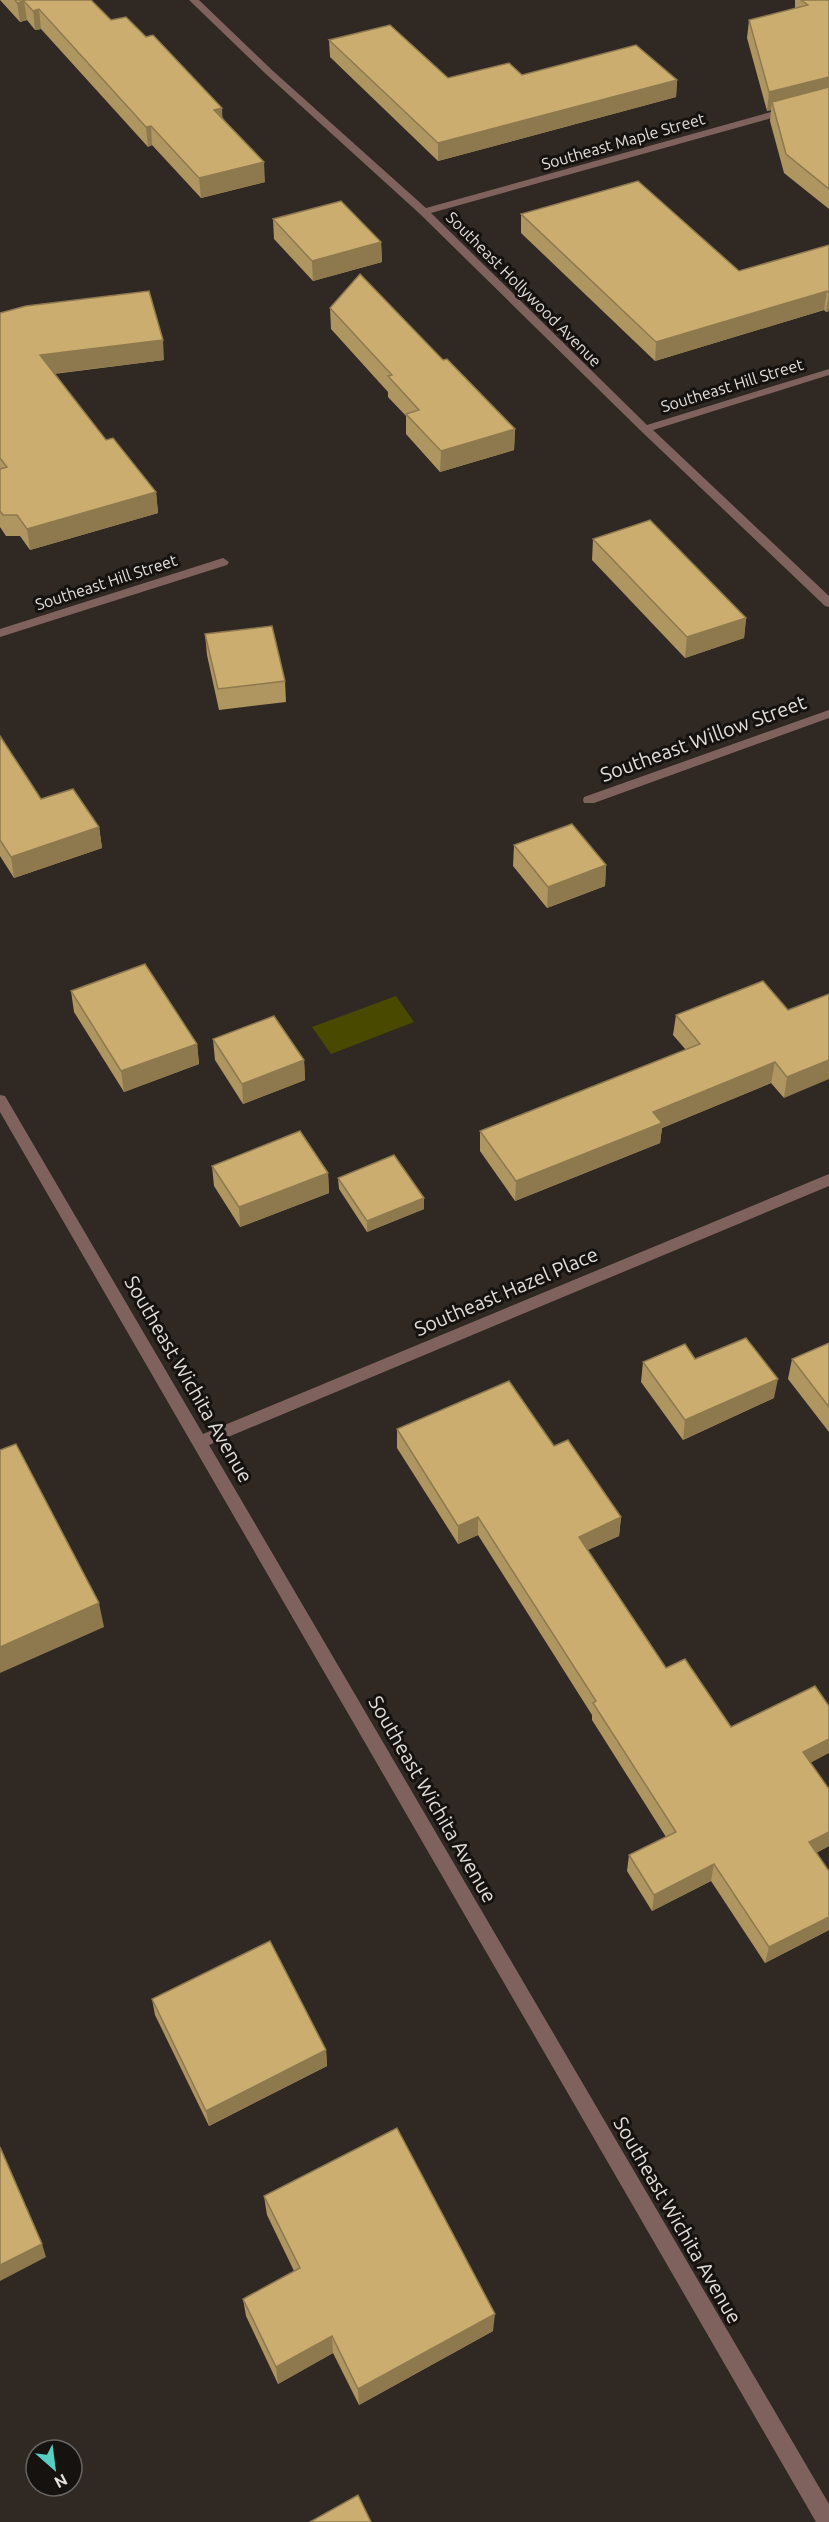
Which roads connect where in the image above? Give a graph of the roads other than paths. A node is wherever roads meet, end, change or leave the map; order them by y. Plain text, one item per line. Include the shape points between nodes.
1 (194, 0) edge
2 (829, 99) edge
3 (424, 212) junction
4 (829, 372) edge
5 (645, 429) junction
6 (222, 562) dead end
7 (829, 603) edge
8 (0, 633) edge
9 (829, 714) edge
10 (589, 800) dead end
11 (0, 1100) edge
12 (829, 1180) edge
13 (199, 1442) junction
14 (828, 2522) edge

1 - 3 street, Southeast Hollywood Avenue
2 - 3 street, Southeast Maple Street
3 - 5 street, Southeast Hollywood Avenue
4 - 5 street, Southeast Hill Street
5 - 7 street, Southeast Hollywood Avenue
6 - 8 street, Southeast Hill Street
9 - 10 street, Southeast Willow Street
11 - 13 street, Southeast Wichita Avenue
12 - 13 street, Southeast Hazel Place
13 - 14 street, Southeast Wichita Avenue

